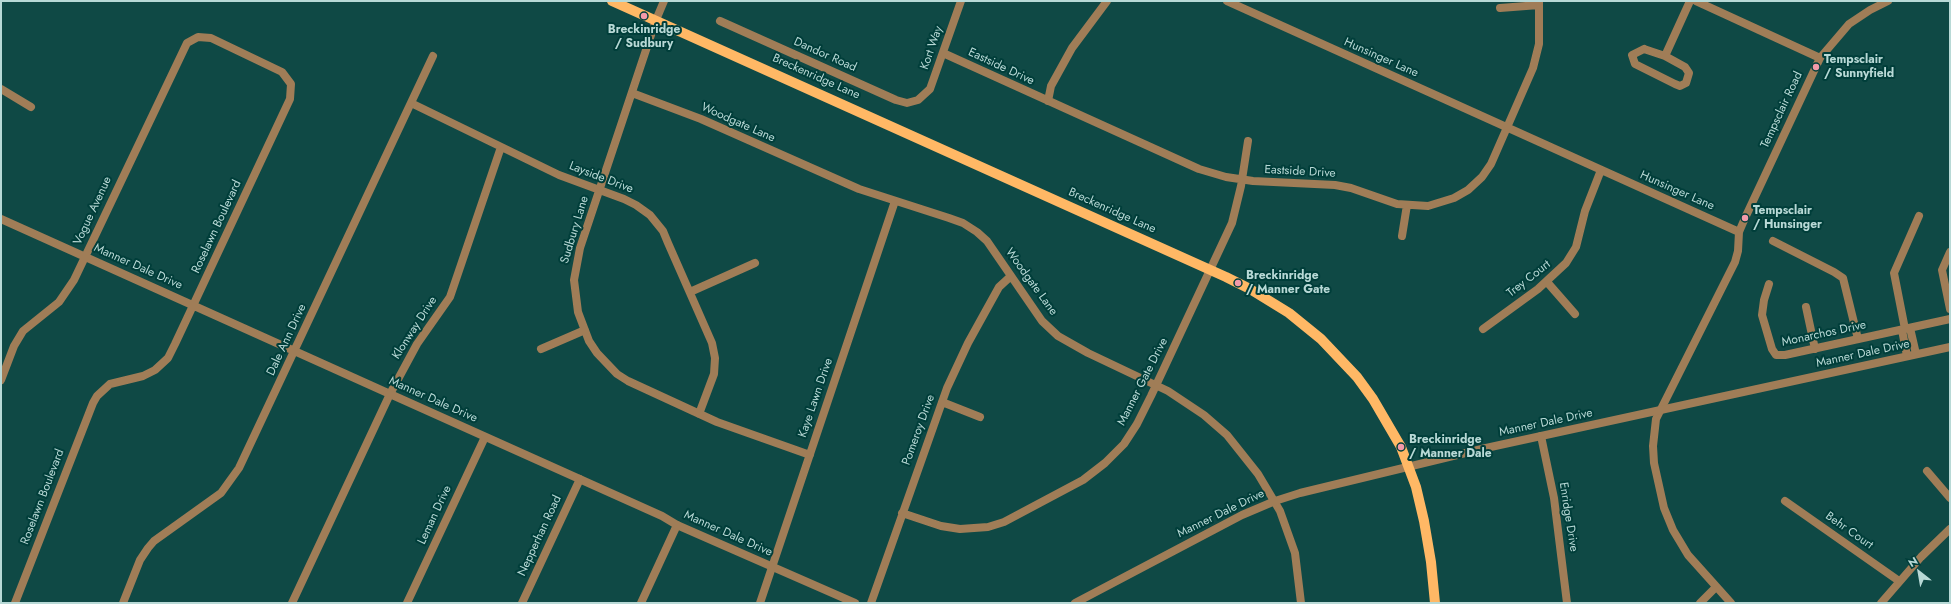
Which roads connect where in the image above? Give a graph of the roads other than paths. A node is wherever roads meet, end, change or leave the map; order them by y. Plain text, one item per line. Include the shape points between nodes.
1 (612, 1) edge
2 (664, 1) edge
3 (961, 1) edge
4 (1107, 1) edge
5 (1227, 1) edge
6 (1690, 1) edge
7 (1696, 1) edge
8 (1888, 1) edge
9 (1539, 3) edge
10 (1242, 4) edge
11 (1500, 8) dead end
12 (656, 20) junction
13 (720, 21) dead end
14 (190, 40) joint
15 (943, 54) junction
16 (434, 56) dead end
17 (1665, 56) junction
18 (1820, 58) junction
19 (1, 89) edge
20 (632, 93) junction
21 (920, 99) joint
22 (1048, 101) junction
23 (411, 103) junction
24 (31, 107) dead end
25 (1508, 127) junction
26 (1248, 141) dead end
27 (501, 147) junction
28 (1601, 170) junction
29 (1242, 179) junction
30 (600, 190) junction
31 (895, 201) junction
32 (1407, 206) junction
33 (1919, 216) dead end
34 (1, 219) edge
35 (1739, 232) junction
36 (1402, 236) dead end
37 (1773, 241) dead end
38 (1950, 252) edge
39 (84, 256) junction
40 (755, 263) dead end
41 (1210, 270) junction
42 (1011, 276) junction
43 (1547, 282) junction
44 (1769, 284) dead end
45 (690, 292) junction
46 (194, 306) junction
47 (1806, 307) dead end
48 (1950, 310) edge
49 (1575, 314) dead end
50 (1950, 319) edge
51 (1483, 329) dead end
52 (1906, 329) junction
53 (585, 330) junction
54 (1858, 340) junction
55 (1950, 347) edge
56 (541, 349) dead end
57 (1815, 349) junction
58 (295, 351) junction
59 (1916, 354) junction
60 (1907, 356) junction
61 (1, 380) edge
62 (1156, 385) junction
63 (390, 394) junction
64 (942, 402) junction
65 (1660, 410) junction
66 (699, 414) junction
67 (980, 417) dead end
68 (485, 436) junction
69 (1541, 436) junction
70 (810, 455) junction
71 (1409, 468) junction
72 (1927, 471) dead end
73 (580, 479) junction
74 (1950, 498) edge
75 (1275, 501) junction
76 (1785, 501) dead end
77 (902, 513) junction
78 (677, 525) junction
79 (1950, 529) edge
80 (772, 566) junction
81 (1899, 581) junction
82 (1716, 587) junction
83 (15, 603) edge
84 (123, 603) edge
85 (292, 603) edge
86 (407, 603) edge
87 (522, 603) edge
88 (641, 603) edge
89 (760, 603) edge
90 (856, 603) edge
91 (871, 603) edge
92 (1076, 603) edge
93 (1301, 603) edge
94 (1435, 603) edge
95 (1567, 603) edge
96 (1700, 603) edge
97 (1731, 603) edge
98 (1881, 603) edge

1 - 12 main road, Breckenridge Lane
2 - 12 street, Sudbury Lane
3 - 15 street, Kort Way
4 - 22 street via 1072,48 1051,86
5 - 10 street, Hunsinger Lane
6 - 17 street
7 - 18 street
8 - 18 street, Tempsclair Road via 1849,24
9 - 11 street
9 - 25 street, Eastside Drive via 1540,32 1537,56
10 - 25 street, Hunsinger Lane
12 - 20 street, Sudbury Lane
12 - 41 main road, Breckenridge Lane
13 - 21 street, Dandor Road via 896,100 907,103
14 - 39 street, Vogue Avenue via 183,47
14 - 46 street, Roselawn Boulevard via 198,37 211,38 274,67 286,75 292,92
15 - 21 street, Kort Way via 930,89
15 - 22 street, Eastside Drive
16 - 23 street, Dale Ann Drive
17 - 17 street via 1644,49 1632,55 1635,64 1680,86 1686,83 1689,73 1685,67
18 - 35 street, Tempsclair Road
19 - 24 street
20 - 30 street, Sudbury Lane
20 - 31 street, Woodgate Lane via 702,119 859,189
22 - 29 street, Eastside Drive via 1199,169
23 - 27 street, Layside Drive
23 - 58 street, Dale Ann Drive
25 - 28 street, Hunsinger Lane
25 - 32 street, Eastside Drive via 1487,170 1468,190 1437,204
26 - 29 street, Manner Gate Drive
27 - 30 street, Layside Drive via 559,175
27 - 63 street, Klonway Drive via 450,297 417,344
28 - 35 street, Hunsinger Lane
28 - 43 street, Trey Court via 1585,211 1576,247 1560,271
29 - 32 street, Eastside Drive via 1350,188
29 - 41 street, Manner Gate Drive via 1232,223
30 - 45 street, Layside Drive via 636,205 654,219 668,242
30 - 53 street, Sudbury Lane via 580,248 575,272 575,298
31 - 42 street, Woodgate Lane via 970,227 987,241
31 - 70 street, Kaye Lawn Drive
32 - 36 street
33 - 52 street via 1894,273
34 - 39 street, Manner Dale Drive
35 - 65 street via 1735,262
37 - 54 street via 1843,278
38 - 48 street via 1942,270
39 - 46 street, Manner Dale Drive
39 - 61 street, Vogue Avenue via 74,280 59,302 28,326 20,336
40 - 45 street
41 - 62 street, Manner Gate Drive
41 - 71 main road, Breckenridge Lane via 1250,289 1289,313 1340,357 1373,399 1401,447
42 - 62 street, Woodgate Lane via 1042,321 1058,336
42 - 64 street, Pomeroy Drive via 999,287 987,308 968,343
43 - 49 street
43 - 51 street, Trey Court
44 - 57 street, Monarchos Drive via 1762,315 1776,355 1785,356
45 - 66 street, Layside Drive via 712,343 715,358 712,382
46 - 58 street, Manner Dale Drive
46 - 83 street, Roselawn Boulevard via 164,363 143,376 110,384 97,396
47 - 57 street
50 - 52 street, Monarchos Drive
52 - 54 street, Monarchos Drive
52 - 59 street
52 - 60 street
53 - 56 street
53 - 66 street, Sudbury Lane via 597,353 617,374 638,387
54 - 57 street, Monarchos Drive
55 - 59 street, Manner Dale Drive
58 - 63 street, Manner Dale Drive
58 - 84 street, Dale Ann Drive via 234,477 221,493 148,548 140,560
59 - 60 street, Manner Dale Drive
60 - 65 street, Manner Dale Drive
62 - 75 street, Woodgate Lane via 1204,415 1227,435 1252,465
62 - 77 street, Manner Gate Drive via 1124,444 1105,463 1083,480 1014,518 988,527 960,529 941,526
63 - 68 street, Manner Dale Drive
63 - 85 street, Klonway Drive
64 - 67 street
64 - 77 street, Pomeroy Drive
65 - 69 street, Manner Dale Drive
65 - 82 street via 1656,419 1653,446 1664,508 1681,544
66 - 70 street, Sudbury Lane
68 - 73 street, Manner Dale Drive
68 - 86 street, Leman Drive
69 - 71 street, Manner Dale Drive
69 - 95 street, Enridge Drive via 1555,505
70 - 80 street, Kaye Lawn Drive
71 - 75 street, Manner Dale Drive via 1321,487
71 - 94 main road, Breckenridge Lane via 1416,487 1428,544
72 - 74 street
73 - 78 street, Manner Dale Drive
73 - 87 street, Nepperhan Road
75 - 92 street, Manner Dale Drive via 1208,532
75 - 93 street, Woodgate Lane via 1294,553
76 - 81 street, Behr Court
77 - 91 street, Pomeroy Drive
78 - 80 street, Manner Dale Drive
78 - 88 street
79 - 81 street
80 - 89 street, Kaye Lawn Drive
80 - 90 street, Manner Dale Drive
81 - 98 street
82 - 96 street
82 - 97 street

